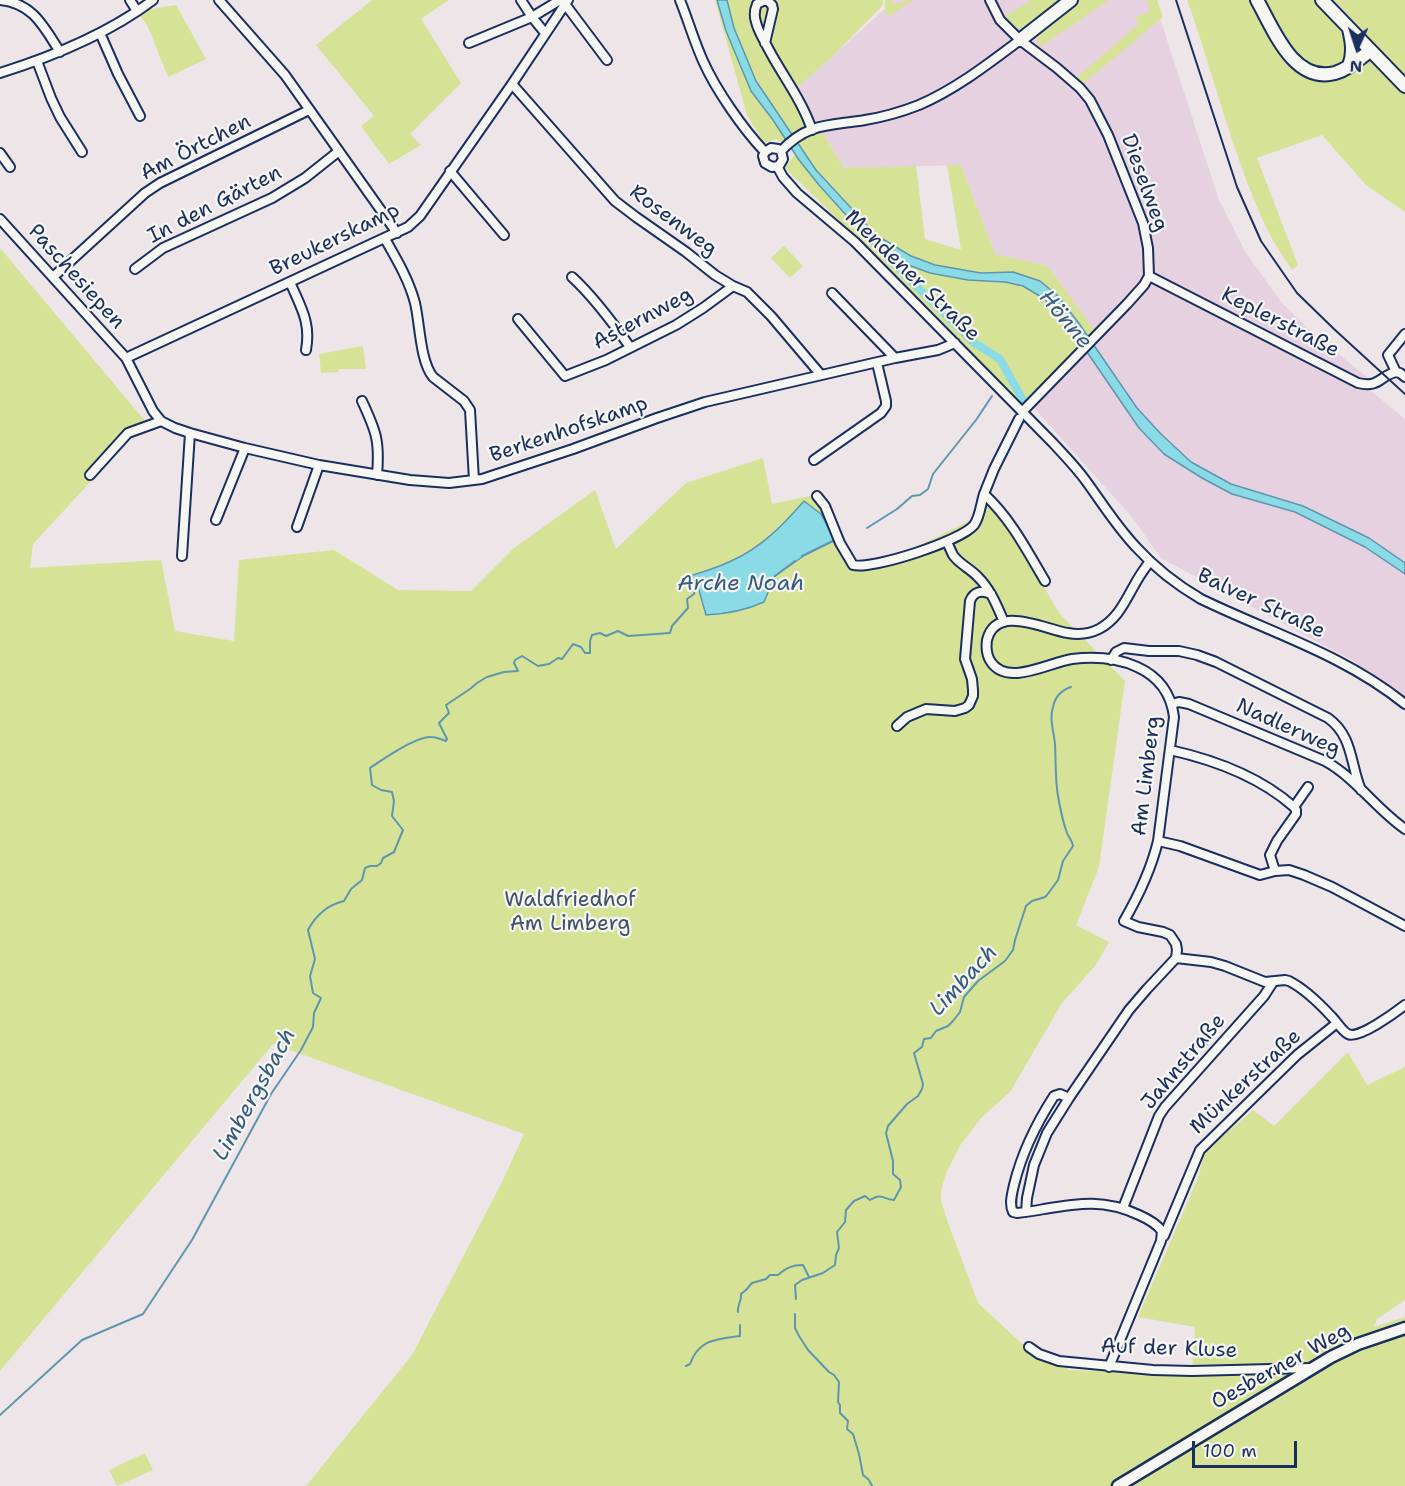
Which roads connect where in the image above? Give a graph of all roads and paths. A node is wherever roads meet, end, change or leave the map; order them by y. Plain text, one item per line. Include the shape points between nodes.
1 (0, 0) edge
2 (130, 0) edge
3 (153, 0) edge
4 (219, 0) edge
5 (521, 0) edge
6 (680, 0) edge
7 (990, 0) edge
8 (1071, 0) edge
9 (1257, 0) edge
10 (1322, 0) edge
11 (564, 2) edge
12 (137, 12) junction
13 (532, 17) junction
14 (1348, 28) junction
15 (99, 33) junction
16 (545, 33) junction
17 (1020, 40) junction
18 (469, 43) dead end
19 (765, 43) junction
20 (1370, 51) junction
21 (60, 52) junction
22 (607, 60) dead end
23 (37, 61) junction
24 (1349, 66) junction
25 (0, 73) edge
26 (512, 84) junction
27 (1405, 86) edge
28 (309, 110) junction
29 (140, 116) dead end
30 (812, 130) junction
31 (782, 150) junction
32 (339, 151) junction
33 (82, 152) dead end
34 (765, 152) junction
35 (0, 153) edge
36 (777, 166) junction
37 (10, 167) dead end
38 (450, 171) junction
39 (0, 219) edge
40 (397, 233) junction
41 (504, 235) dead end
42 (385, 239) junction
43 (135, 269) dead end
44 (1149, 276) junction
45 (53, 277) junction
46 (572, 277) dead end
47 (290, 282) junction
48 (733, 286) junction
49 (832, 293) dead end
50 (518, 319) dead end
51 (1405, 334) edge
52 (955, 343) junction
53 (630, 347) junction
54 (306, 350) dead end
55 (126, 358) junction
56 (896, 358) junction
57 (877, 363) junction
58 (1396, 372) junction
59 (821, 375) junction
60 (1405, 377) edge
61 (362, 401) dead end
62 (1020, 416) junction
63 (161, 421) junction
64 (190, 434) junction
65 (245, 448) junction
66 (814, 460) dead end
67 (319, 465) junction
68 (377, 475) junction
69 (90, 476) dead end
70 (474, 480) junction
71 (984, 494) junction
72 (817, 496) dead end
73 (216, 520) dead end
74 (297, 527) dead end
75 (947, 542) junction
76 (182, 556) dead end
77 (1150, 561) junction
78 (1045, 581) dead end
79 (991, 594) junction
80 (1005, 622) junction
81 (1111, 660) junction
82 (1172, 704) junction
83 (1405, 704) edge
84 (897, 726) dead end
85 (1170, 750) junction
86 (1308, 787) dead end
87 (1361, 790) junction
88 (1294, 807) junction
89 (1405, 829) edge
90 (1158, 841) junction
91 (1275, 871) junction
92 (1405, 926) edge
93 (1176, 958) junction
94 (1274, 982) junction
95 (1405, 1005) edge
96 (1337, 1023) junction
97 (1068, 1098) junction
98 (1123, 1208) junction
99 (1026, 1212) junction
100 (1162, 1239) junction
101 (1405, 1328) edge
102 (1029, 1347) dead end
103 (1108, 1367) junction
104 (1311, 1368) junction
105 (1118, 1486) edge

1 - 21 street via 28,9
2 - 12 street
3 - 12 street
4 - 28 street via 285,75
5 - 13 street
6 - 34 street, Mendener Straße via 708,72
7 - 17 street, Dieselweg via 1000,20
8 - 17 main road
9 - 24 main road via 1298,63 1321,74
10 - 14 main road
11 - 13 street
11 - 16 street, Breukerskamp
11 - 22 street
12 - 15 street
13 - 16 street
13 - 18 street
14 - 20 main road
14 - 24 main road via 1353,49
15 - 21 street
15 - 29 street
16 - 26 street, Breukerskamp
17 - 30 street via 925,102 876,118
17 - 44 street, Dieselweg via 1075,84 1099,116 1143,223
19 - 19 street via 773,9 768,1 757,4 755,13
19 - 30 street
20 - 24 main road
20 - 27 main road
21 - 23 street
23 - 25 street
23 - 33 street via 60,117
26 - 38 street, Breukerskamp
26 - 48 street, Rosenweg via 615,201
28 - 32 street
28 - 45 street, Am Örtchen via 160,183
30 - 31 street via 797,136
31 - 34 street via 771,148
31 - 36 street via 783,159
32 - 40 street
32 - 43 street, In den Gärten via 272,198 163,248
34 - 36 street, Mendener Straße via 765,163
35 - 37 street
36 - 52 street, Mendener Straße via 797,193 855,242
38 - 40 street, Breukerskamp via 420,216
38 - 41 street
39 - 45 street, Paschesiepen
40 - 42 street, Breukerskamp
42 - 47 street, Breukerskamp
42 - 70 street via 401,266 414,301 429,371 470,410
44 - 58 street, Keplerstraße via 1358,383 1376,383
44 - 62 street via 1135,296
45 - 55 street, Paschesiepen
46 - 53 street
47 - 54 street via 308,327
47 - 55 street, Breukerskamp
48 - 53 street, Asternweg via 676,325
48 - 59 street, Rosenweg via 747,292 771,316
49 - 56 street
50 - 53 street, Asternweg via 565,376
51 - 58 street via 1388,355
52 - 56 street, Berkenhofskamp
52 - 62 street, Mendener Straße
55 - 63 street
56 - 57 street, Berkenhofskamp
57 - 59 street, Berkenhofskamp
57 - 66 street via 886,401 884,410
58 - 60 street
59 - 70 street, Berkenhofskamp via 705,402
61 - 68 street via 377,436
62 - 71 street
62 - 77 street, Balver Straße via 1070,461 1122,531
63 - 64 street, Berkenhofskamp
63 - 69 street via 128,433
64 - 65 street, Berkenhofskamp
64 - 76 street
65 - 67 street, Berkenhofskamp
65 - 73 street
67 - 68 street, Berkenhofskamp
67 - 74 street
68 - 70 street, Berkenhofskamp via 436,483
71 - 75 street via 975,524
71 - 78 street via 1014,527
72 - 75 street via 855,566 878,564
75 - 79 street via 958,561 978,576
77 - 80 street via 1114,618 1098,629 1069,634 1021,621
77 - 83 street, Balver Straße via 1201,599 1342,662
79 - 80 street
79 - 84 street via 980,592 970,601 965,659 973,690 969,705 954,711 926,709
80 - 81 street, Am Limberg via 994,628 987,643 991,662 1002,670 1023,672 1075,659
81 - 82 street, Am Limberg via 1149,673 1162,684
81 - 87 street via 1124,648 1197,655 1328,718 1346,739
82 - 85 street, Am Limberg
82 - 87 street, Nadlerweg via 1190,704 1325,762
85 - 88 street via 1238,771
85 - 90 street, Am Limberg
86 - 88 street
87 - 89 street, Nadlerweg
88 - 91 street via 1296,814 1270,855
90 - 91 street via 1260,875
90 - 93 street, Am Limberg via 1144,882 1124,921 1170,935 1176,944
91 - 92 street via 1289,870 1319,881
93 - 94 street via 1211,962
93 - 97 street via 1129,1010
94 - 96 street via 1294,983
94 - 98 street, Jahnstraße via 1165,1107
95 - 96 street via 1353,1035
96 - 100 street, Münkerstraße via 1297,1055 1200,1150
97 - 99 street via 1034,1165
97 - 99 street via 1054,1096 1030,1137 1018,1168 1010,1204 1013,1212
98 - 99 street via 1090,1203
98 - 100 street via 1156,1225 1162,1231
100 - 103 street, Münkerstraße
101 - 104 street, Oesberner Weg via 1358,1344
102 - 103 street, Auf der Kluse via 1053,1360
103 - 104 street, Auf der Kluse via 1192,1371
104 - 105 street, Oesberner Weg

